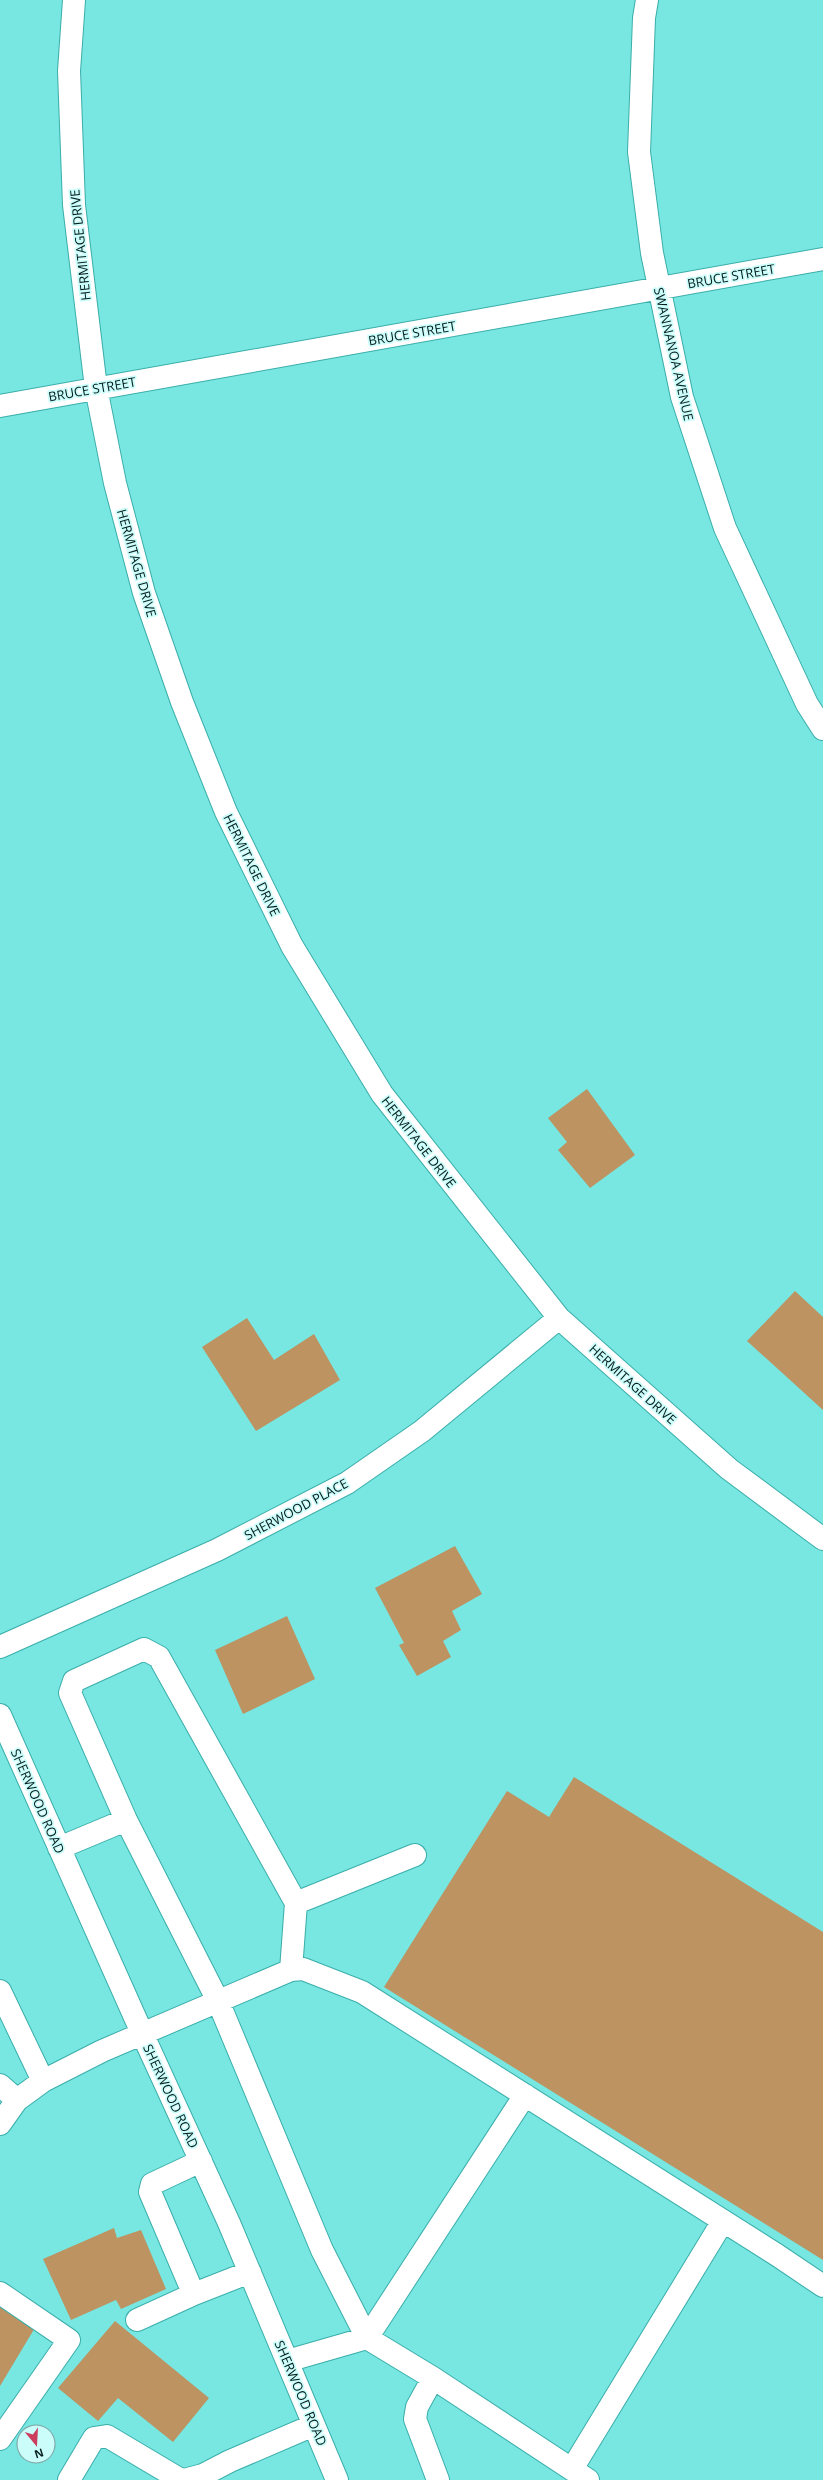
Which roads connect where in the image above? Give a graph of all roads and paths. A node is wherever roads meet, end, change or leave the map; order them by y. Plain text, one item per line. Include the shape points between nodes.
1 (74, 0) edge
2 (648, 0) edge
3 (823, 259) edge
4 (659, 290) junction
5 (96, 388) junction
6 (0, 406) edge
7 (823, 729) edge
8 (559, 1318) junction
9 (823, 1538) edge
10 (0, 1647) edge
11 (0, 1715) edge
12 (126, 1820) junction
13 (59, 1848) junction
14 (415, 1855) dead end
15 (296, 1904) junction
16 (291, 1970) junction
17 (0, 1991) edge
18 (218, 2001) junction
19 (142, 2033) junction
20 (43, 2082) junction
21 (0, 2085) edge
22 (525, 2095) junction
23 (17, 2100) junction
24 (0, 2124) edge
25 (201, 2161) junction
26 (723, 2221) junction
27 (250, 2272) junction
28 (823, 2286) edge
29 (0, 2293) edge
30 (194, 2294) junction
31 (137, 2320) dead end
32 (367, 2338) junction
33 (287, 2361) junction
34 (433, 2378) junction
35 (314, 2425) junction
36 (0, 2439) edge
37 (580, 2475) edge
38 (69, 2480) edge
39 (183, 2480) edge
40 (337, 2480) edge
41 (438, 2480) edge

1 - 5 street, HERMITAGE DRIVE via 69,71 74,205
2 - 4 street, SWANNANOA AVENUE via 644,18 639,152
3 - 4 street, BRUCE STREET
4 - 5 street, BRUCE STREET
4 - 7 street, SWANNANOA AVENUE via 682,397 725,528 804,698
5 - 6 street, BRUCE STREET
5 - 8 street, HERMITAGE DRIVE via 115,483 144,593 182,702 226,812 292,946 382,1094
8 - 9 street, HERMITAGE DRIVE via 729,1469
8 - 10 street, SHERWOOD PLACE via 422,1430 346,1483 217,1550
11 - 13 street, SHERWOOD ROAD
12 - 13 street
12 - 15 street via 70,1693 74,1681 144,1649 159,1657
12 - 18 street
13 - 19 street, SHERWOOD ROAD
14 - 15 street
15 - 16 street
16 - 18 street
16 - 22 street via 303,1969 362,1992
17 - 20 street
18 - 19 street
18 - 32 street via 322,2250
19 - 20 street
19 - 25 street, SHERWOOD ROAD
20 - 23 street
21 - 23 street
22 - 26 street
22 - 32 street
23 - 24 street
25 - 27 street, SHERWOOD ROAD
25 - 30 street via 152,2184 150,2192
26 - 28 street
26 - 37 street
27 - 30 street
27 - 33 street, SHERWOOD ROAD
29 - 36 street via 69,2340
30 - 31 street
32 - 33 street
32 - 34 street
33 - 35 street, SHERWOOD ROAD
34 - 37 street
34 - 41 street via 417,2407 415,2419
35 - 39 street via 203,2475
35 - 40 street, SHERWOOD ROAD
38 - 39 street via 94,2438 107,2436

